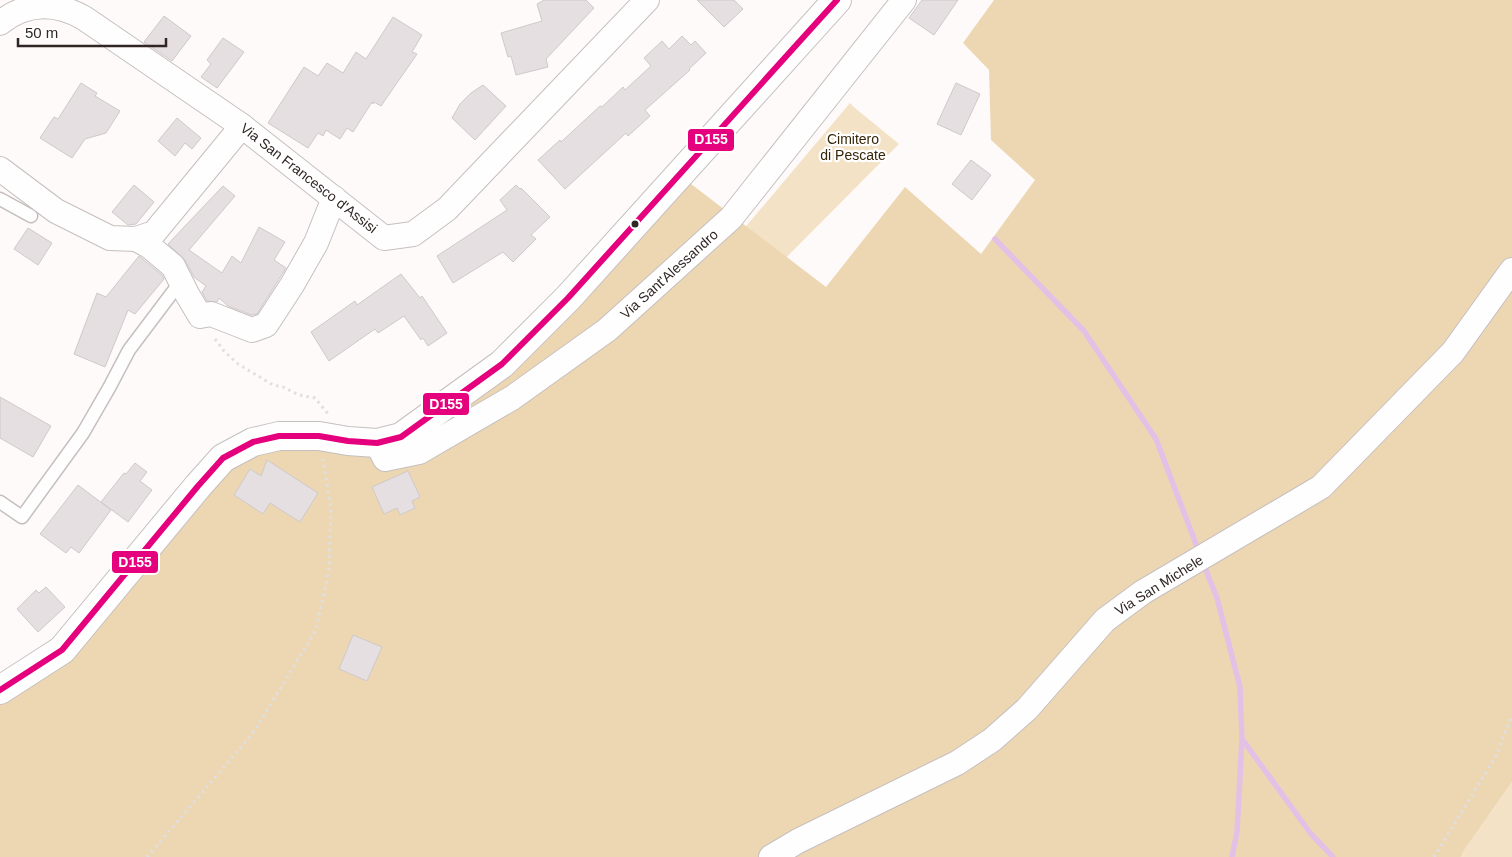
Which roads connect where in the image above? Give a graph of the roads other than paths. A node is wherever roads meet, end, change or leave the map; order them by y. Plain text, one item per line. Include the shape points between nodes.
1 (647, 0) edge
2 (837, 0) edge
3 (904, 0) edge
4 (0, 23) edge
5 (242, 126) junction
6 (0, 169) edge
7 (334, 198) junction
8 (0, 199) edge
9 (31, 216) dead end
10 (136, 239) junction
11 (1512, 270) edge
12 (181, 281) junction
13 (377, 443) junction
14 (0, 502) edge
15 (0, 690) edge
16 (771, 857) edge

1 - 7 street, Via San Francesco d'Assisi via 447,209 413,234 384,238
2 - 13 main road via 568,298 502,364 402,438
3 - 13 street, Via Sant'Alessandro via 731,218 607,330 512,398 419,452 385,459
4 - 5 street, Via San Francesco d'Assisi via 32,7 57,7 73,12
5 - 7 street, Via San Francesco d'Assisi
5 - 10 street via 154,233
6 - 10 street via 56,211 110,238
7 - 12 street via 316,243 266,325 252,330 211,314 200,316
8 - 9 lane
10 - 12 street via 173,266
11 - 16 street, Via San Michele via 1453,352 1321,487 1143,592 1104,620 1027,709 992,740 957,763
12 - 14 lane via 129,350 83,432 22,517
13 - 15 main road via 348,441 325,426 253,442 223,458 62,650

